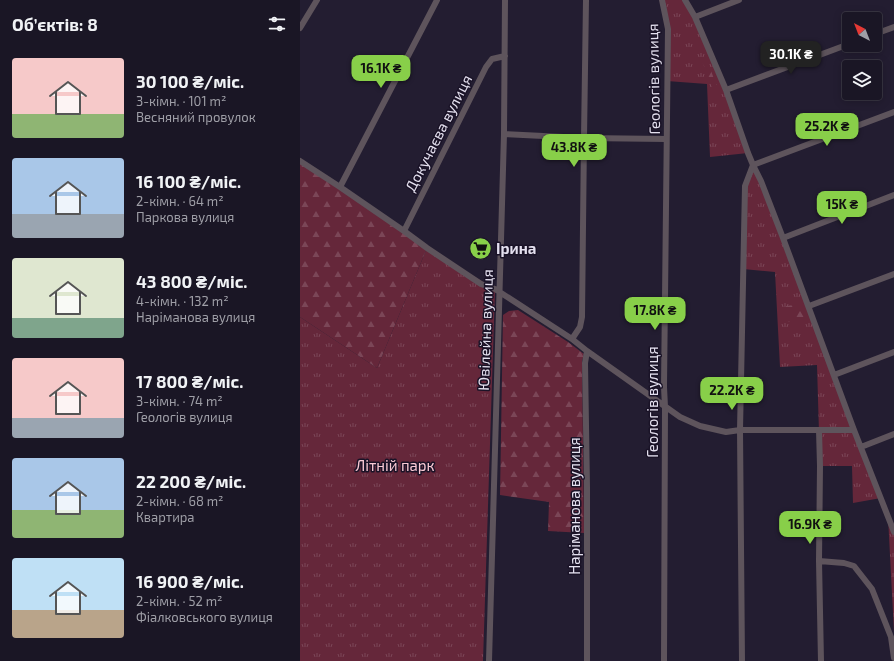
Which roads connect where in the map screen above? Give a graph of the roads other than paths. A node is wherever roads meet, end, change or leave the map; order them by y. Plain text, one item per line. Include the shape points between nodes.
1 (317, 0) edge
2 (437, 0) edge
3 (505, 0) edge
4 (586, 0) edge
5 (662, 0) edge
6 (685, 0) edge
7 (739, 0) edge
8 (695, 17) junction
9 (894, 27) edge
10 (300, 28) edge
11 (882, 31) edge
12 (842, 47) edge
13 (505, 56) junction
14 (726, 90) junction
15 (894, 112) edge
16 (504, 134) junction
17 (584, 138) junction
18 (666, 139) junction
19 (300, 161) edge
20 (753, 165) junction
21 (340, 187) junction
22 (894, 195) edge
23 (404, 231) junction
24 (783, 238) junction
25 (894, 274) edge
26 (499, 292) junction
27 (809, 306) junction
28 (572, 339) junction
29 (587, 351) junction
30 (894, 352) edge
31 (834, 375) junction
32 (665, 407) junction
33 (740, 430) junction
34 (819, 430) junction
35 (854, 430) junction
36 (894, 434) edge
37 (861, 447) junction
38 (891, 516) edge
39 (894, 532) edge
40 (819, 561) junction
41 (894, 658) edge
42 (489, 661) edge
43 (587, 661) edge
44 (664, 661) edge
45 (742, 661) edge
46 (821, 661) edge

1 - 10 street
2 - 21 street
3 - 13 street, Ювілейна вулиця
4 - 17 street
5 - 18 street, Геологів вулиця via 668,29
6 - 8 street
7 - 8 street
8 - 14 street
9 - 11 street
12 - 14 street
13 - 16 street, Ювілейна вулиця
13 - 23 street, Докучаєва вулиця via 492,59 486,67
14 - 20 street
15 - 20 street
16 - 17 street
16 - 26 street, Ювілейна вулиця
17 - 18 street
17 - 28 street via 582,317 580,327
18 - 32 street, Геологів вулиця
19 - 21 street
20 - 24 street
20 - 33 street via 745,186
21 - 23 street
22 - 24 street
23 - 26 street via 481,284
24 - 27 street
25 - 27 street
26 - 28 street
26 - 42 street, Ювілейна вулиця
27 - 31 street
28 - 29 street
29 - 32 street
29 - 43 street, Наріманова вулиця
30 - 31 street
31 - 35 street
32 - 33 street via 680,417 713,430
32 - 44 street, Геологів вулиця
33 - 34 street
33 - 45 street
34 - 35 street
34 - 40 street
35 - 37 street
36 - 37 street
37 - 38 street
38 - 39 street
40 - 41 street via 854,566 872,589 891,637
40 - 46 street

